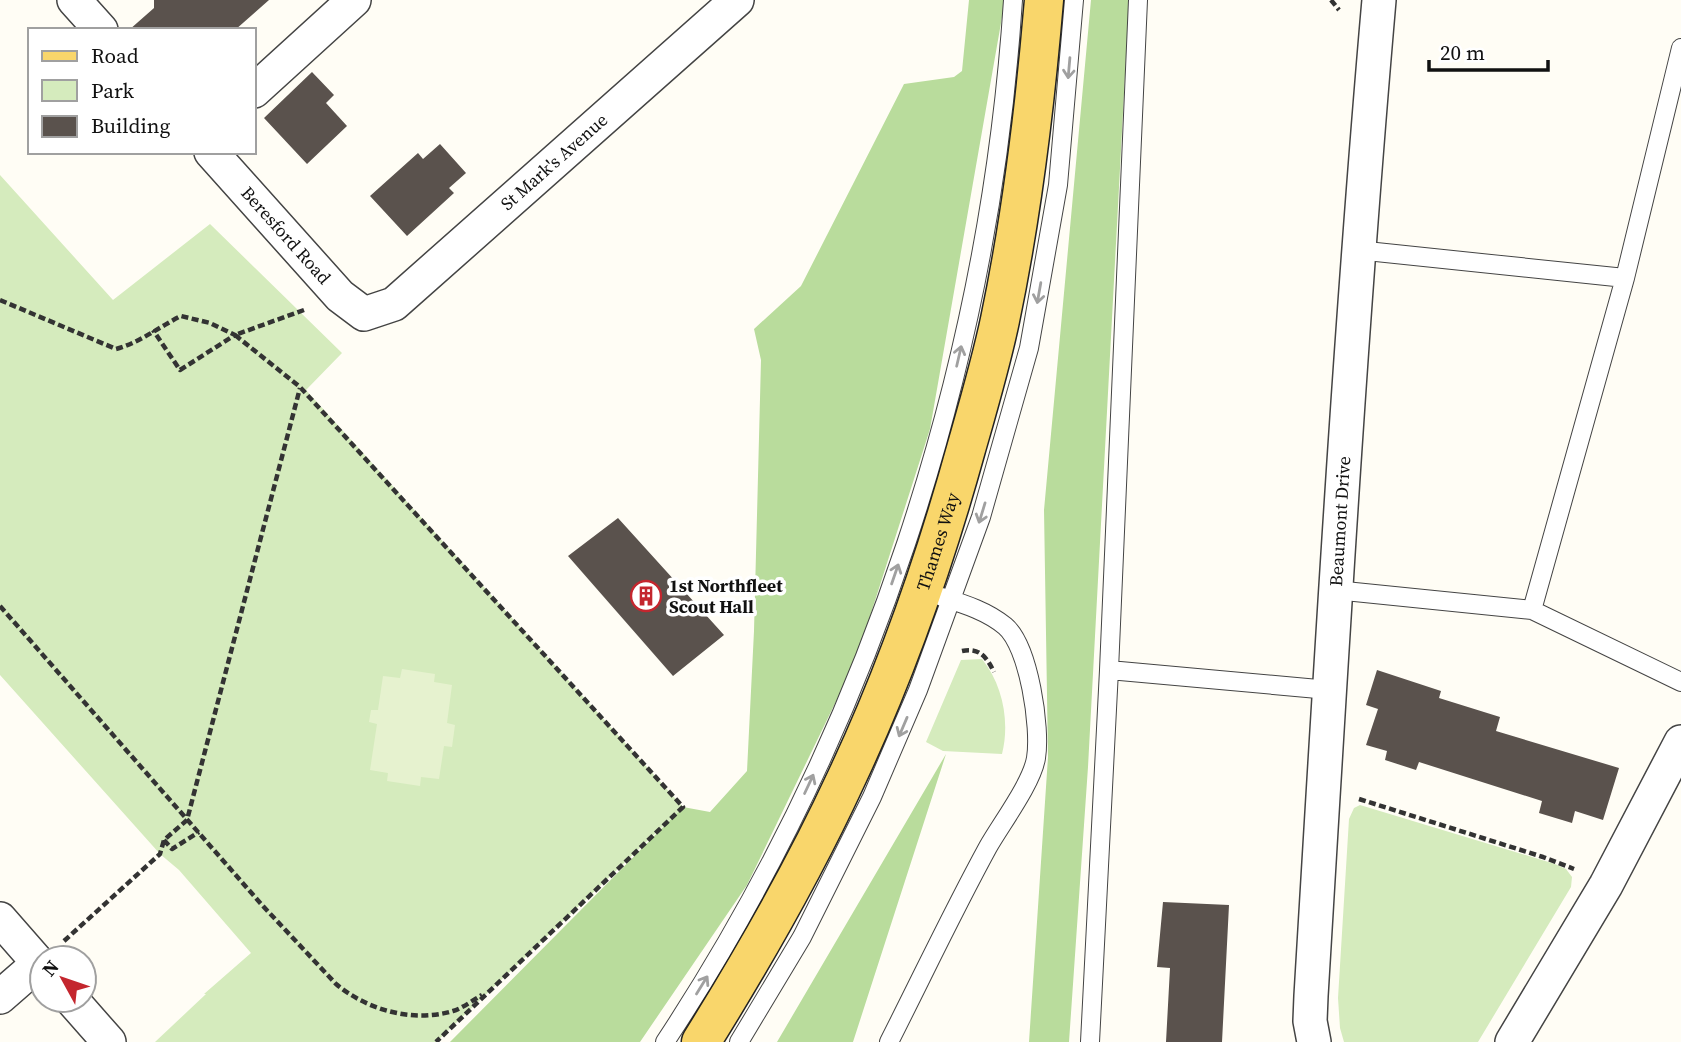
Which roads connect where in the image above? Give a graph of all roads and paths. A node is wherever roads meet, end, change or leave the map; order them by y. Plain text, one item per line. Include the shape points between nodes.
1 (74, 0) edge
2 (354, 0) edge
3 (737, 0) edge
4 (1013, 0) edge
5 (1044, 0) edge
6 (1074, 0) edge
7 (1138, 0) edge
8 (1379, 0) edge
9 (99, 28) edge
10 (1681, 48) edge
11 (256, 89) edge
12 (213, 154) edge
13 (1357, 250) junction
14 (1625, 278) junction
15 (0, 300) edge
16 (352, 305) junction
17 (153, 330) junction
18 (234, 335) junction
19 (300, 387) junction
20 (1335, 590) junction
21 (937, 595) junction
22 (0, 606) edge
23 (1532, 610) junction
24 (953, 653) dead end
25 (1109, 670) junction
26 (996, 675) dead end
27 (1681, 682) edge
28 (1329, 690) junction
29 (1681, 742) edge
30 (1353, 798) dead end
31 (187, 820) junction
32 (199, 832) junction
33 (164, 840) junction
34 (1577, 871) dead end
35 (0, 919) edge
36 (30, 944) edge
37 (62, 944) edge
38 (28, 974) edge
39 (489, 991) junction
40 (0, 997) edge
41 (84, 1014) edge
42 (109, 1042) edge
43 (436, 1042) edge
44 (665, 1042) edge
45 (701, 1042) edge
46 (739, 1042) edge
47 (889, 1042) edge
48 (1090, 1042) edge
49 (1314, 1042) edge
50 (1512, 1042) edge

1 - 9 street
2 - 11 street
3 - 16 street, St Mark's Avenue via 394,304
44 -> 4 lane via 729,940 797,809 857,676 912,525 972,301 1003,105
5 - 21 main road, Thames Way via 1025,173 1000,322 950,508
6 -> 21 lane via 1058,186 1029,348 981,517
7 - 25 lane
8 - 13 street, Beaumont Drive
10 - 14 lane
12 - 16 street, Beresford Road
13 - 14 lane
13 - 20 street, Beaumont Drive
14 - 23 lane
15 - 17 path via 116,349 134,344
16 - 18 path
17 - 18 path via 181,316
17 - 18 path via 180,370
18 - 19 path
19 - 31 path
19 - 39 path via 683,807
20 - 23 lane
20 - 28 street, Beaumont Drive
21 - 45 main road, Thames Way via 749,965
21 -> 46 lane via 918,690 873,797 802,937
21 - 47 lane via 989,615 1013,636 1034,699 1036,758
22 - 31 path
23 - 27 lane
24 - 26 path via 977,650
25 - 28 lane
25 - 48 lane
28 - 49 street, Beaumont Drive via 1310,1004
29 - 50 street via 1606,885
30 - 34 path
31 - 32 path
31 - 33 path
32 - 33 path via 172,849
32 - 39 path via 349,995 410,1017 454,1011
33 - 37 path via 160,855
35 - 36 street
38 - 40 street
39 - 43 path
41 - 42 street

